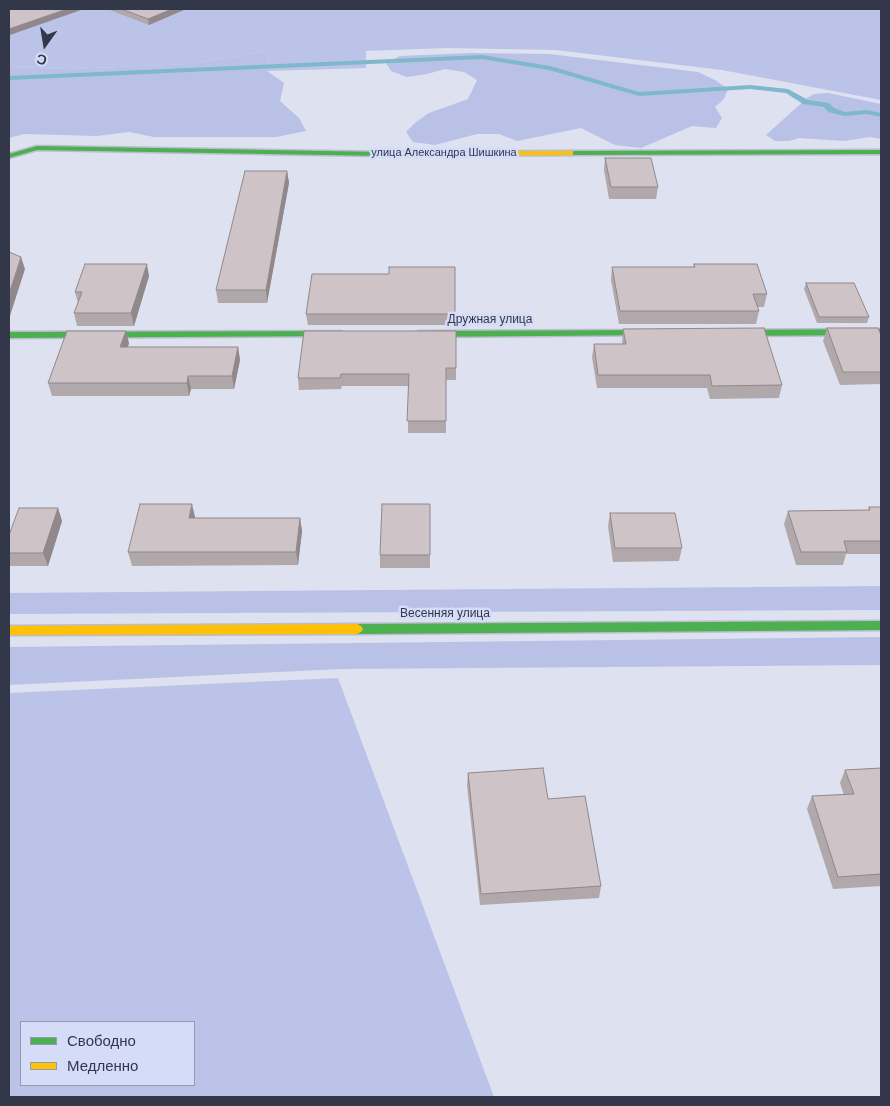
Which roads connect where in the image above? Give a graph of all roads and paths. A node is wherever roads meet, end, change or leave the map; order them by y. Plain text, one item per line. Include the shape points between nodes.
1 (881, 152) edge
2 (9, 156) edge
3 (881, 332) edge
4 (673, 333) edge
5 (713, 333) edge
6 (356, 334) edge
7 (405, 334) edge
8 (9, 335) edge
9 (881, 625) edge
10 (9, 632) edge

1 - 2 street, улица Александра Шишкина via 357,154 37,148
3 - 5 street
4 - 7 street, Дружная улица
6 - 8 street
9 - 10 street, Весенняя улица

